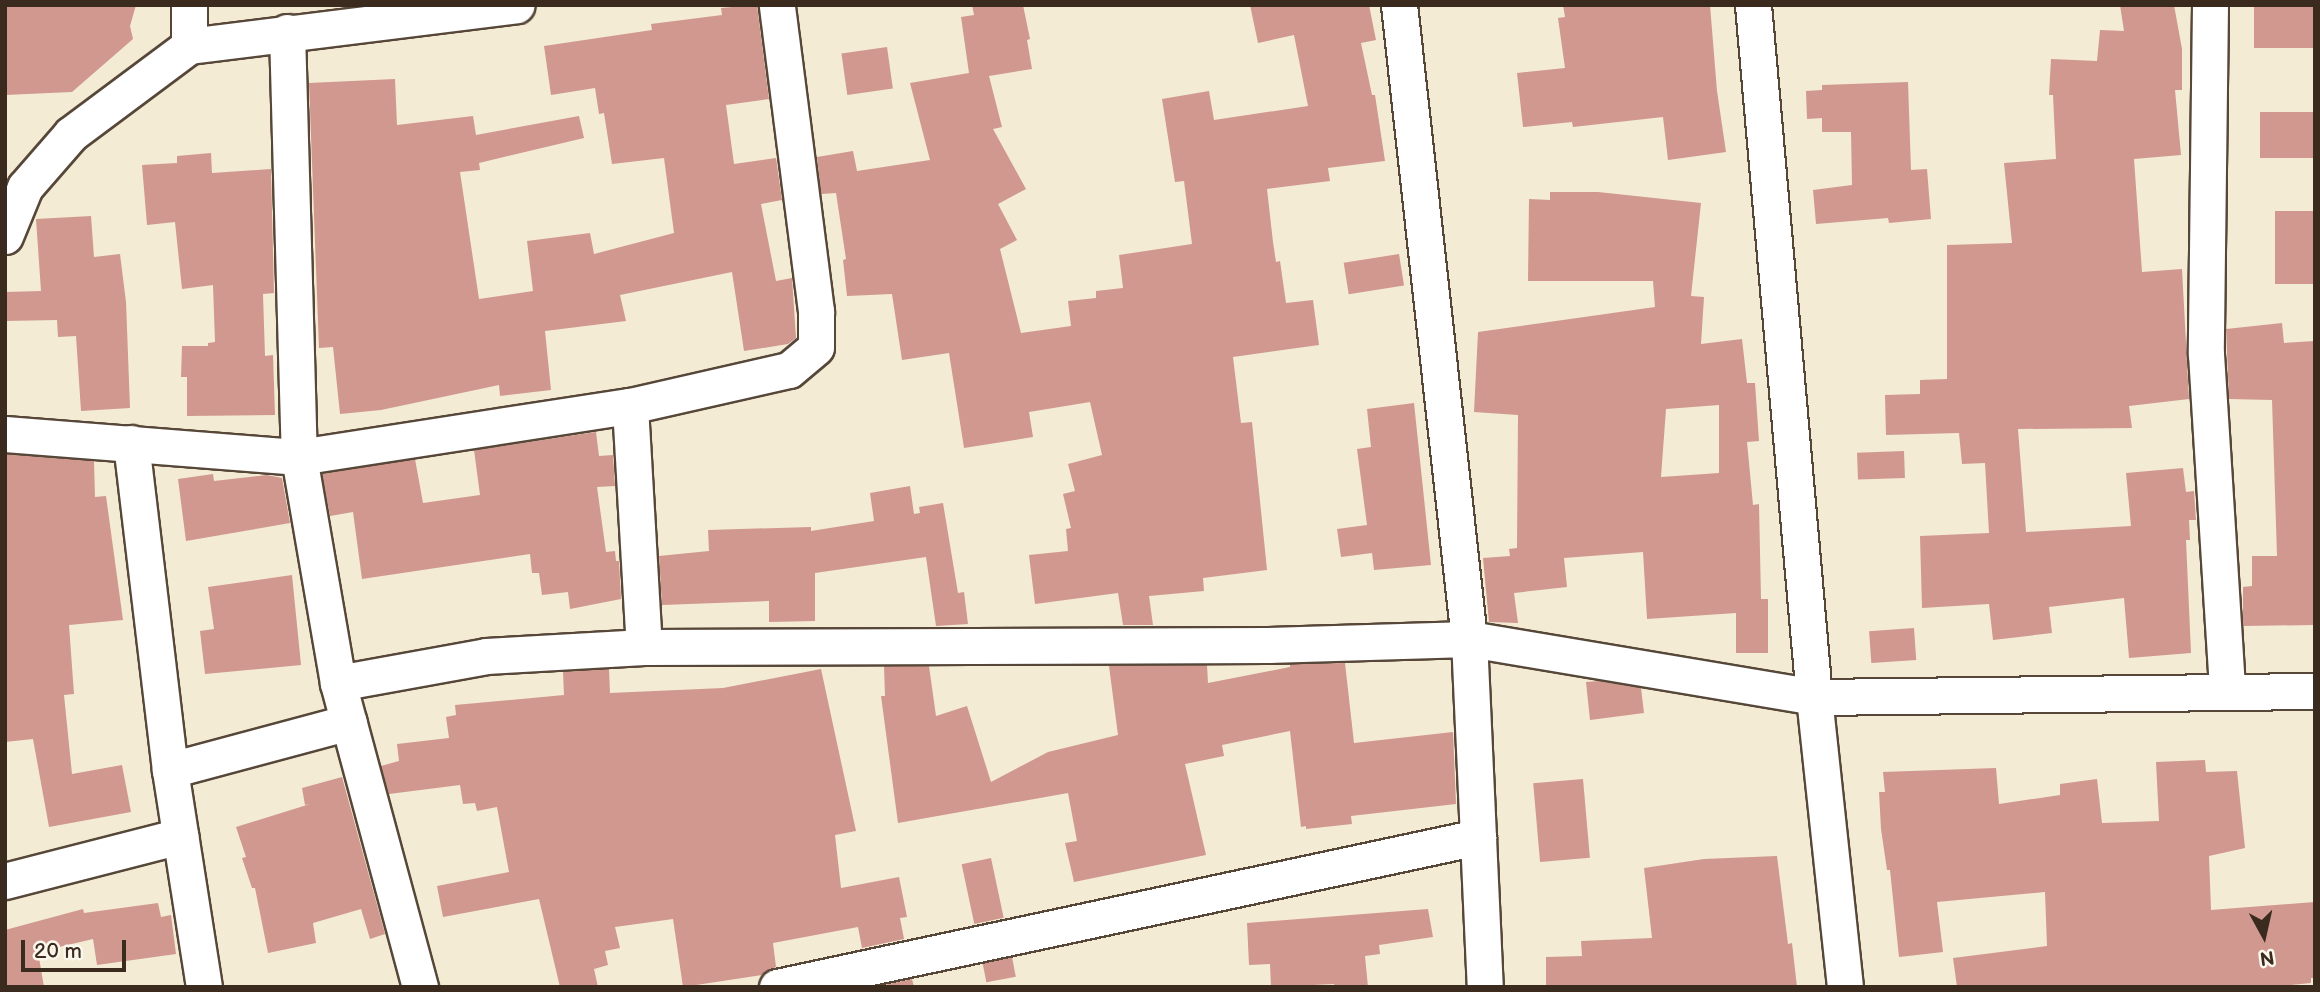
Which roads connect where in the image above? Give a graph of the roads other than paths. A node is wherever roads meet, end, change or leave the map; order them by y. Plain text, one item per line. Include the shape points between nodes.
1 (189, 5) edge
2 (516, 5) edge
3 (776, 5) edge
4 (1399, 5) edge
5 (1753, 5) edge
6 (2210, 5) edge
7 (287, 32) junction
8 (189, 47) junction
9 (5, 236) edge
10 (630, 406) junction
11 (5, 434) edge
12 (131, 443) junction
13 (299, 457) junction
14 (1469, 639) junction
15 (644, 647) junction
16 (338, 682) junction
17 (2227, 691) junction
18 (2315, 691) edge
19 (1814, 697) junction
20 (349, 722) junction
21 (170, 770) junction
22 (180, 836) junction
23 (1478, 837) junction
24 (5, 881) edge
25 (204, 987) edge
26 (420, 987) edge
27 (778, 987) edge
28 (1485, 987) edge
29 (1845, 987) edge

1 - 8 street
2 - 7 street
3 - 10 street via 816,311 816,347 789,370
4 - 14 street
5 - 19 street
6 - 17 street via 2206,354
7 - 8 street
7 - 13 street
8 - 9 street via 71,134 24,187
10 - 13 street
10 - 15 street
11 - 12 street
12 - 13 street
12 - 21 street
13 - 16 street
14 - 15 street via 1268,645
14 - 19 street
14 - 23 street
15 - 16 street via 486,656
16 - 20 street
17 - 18 street
17 - 19 street
19 - 29 street
20 - 21 street
20 - 26 street
21 - 22 street
22 - 24 street
22 - 25 street
23 - 27 street
23 - 28 street

